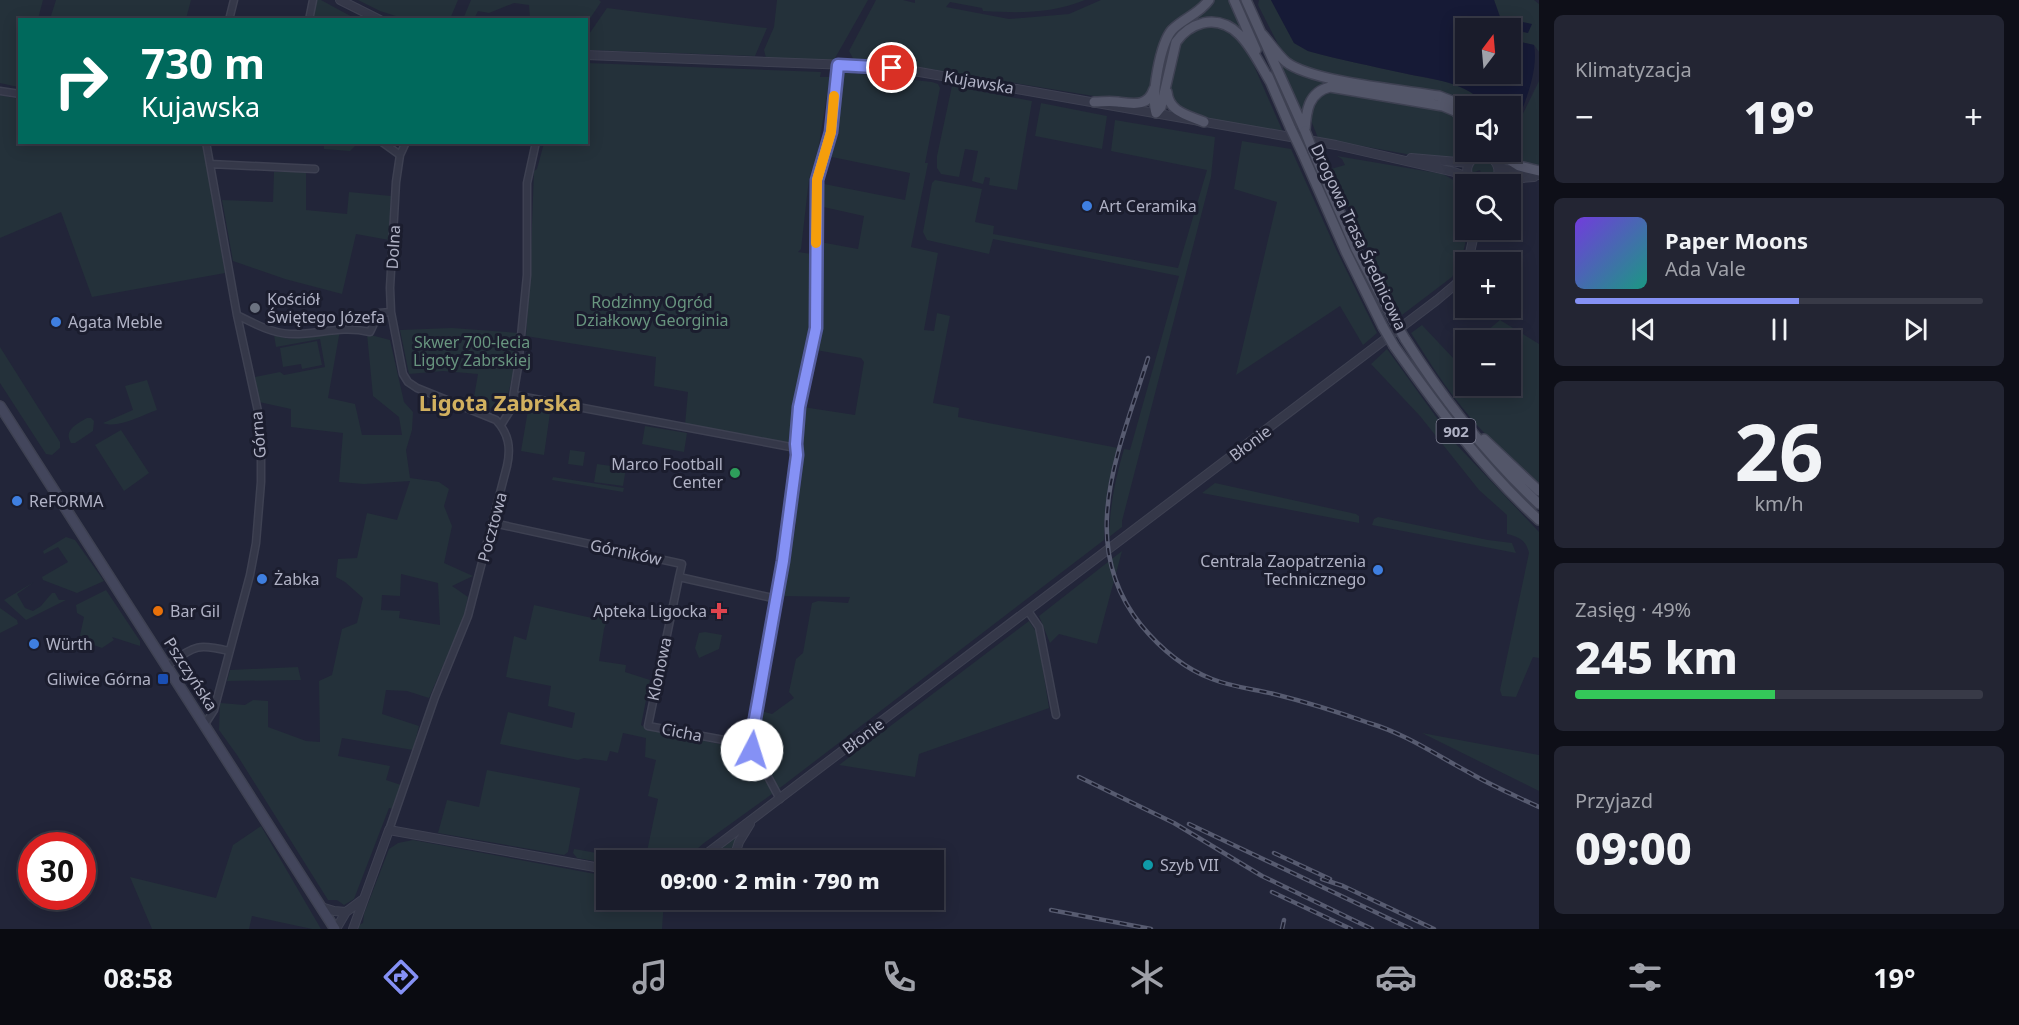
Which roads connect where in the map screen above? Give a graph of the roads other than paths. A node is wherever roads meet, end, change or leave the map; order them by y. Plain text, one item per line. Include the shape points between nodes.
1 (234, 0) edge
2 (313, 0) edge
3 (340, 0) edge
4 (1209, 0) edge
5 (1234, 0) edge
6 (1246, 0) edge
7 (230, 18) edge
8 (309, 18) edge
9 (376, 18) edge
10 (1262, 34) junction
11 (588, 55) edge
12 (838, 65) junction
13 (1162, 79) junction
14 (1270, 81) junction
15 (0, 91) edge
16 (18, 94) edge
17 (1094, 102) junction
18 (1455, 102) edge
19 (1455, 111) edge
20 (1156, 113) junction
21 (1204, 122) junction
22 (1305, 132) junction
23 (206, 144) edge
24 (385, 144) edge
25 (405, 144) edge
26 (536, 144) edge
27 (1367, 152) junction
28 (400, 155) junction
29 (1455, 162) edge
30 (1509, 162) edge
31 (210, 164) junction
32 (315, 169) dead end
33 (1458, 174) edge
34 (1539, 174) edge
35 (1521, 177) edge
36 (1455, 285) edge
37 (391, 312) junction
38 (237, 315) junction
39 (514, 395) junction
40 (1446, 400) junction
41 (0, 406) edge
42 (501, 425) junction
43 (796, 448) junction
44 (1539, 491) edge
45 (1539, 504) edge
46 (1539, 520) edge
47 (493, 523) junction
48 (679, 578) junction
49 (777, 599) junction
50 (1028, 611) junction
51 (229, 651) junction
52 (167, 666) junction
53 (1056, 715) dead end
54 (206, 724) junction
55 (648, 726) joint
56 (751, 745) junction
57 (780, 799) junction
58 (755, 818) junction
59 (389, 831) junction
60 (712, 850) edge
61 (737, 850) edge
62 (596, 867) edge
63 (363, 899) junction
64 (321, 907) junction
65 (346, 912) junction
66 (354, 927) edge
67 (335, 929) edge
68 (341, 929) edge

1 - 7 street
2 - 8 street
3 - 9 street
4 - 13 main road via 1168,36
5 - 14 main road, Drogowa Trasa Średnicowa / 902
6 - 10 main road, Drogowa Trasa Średnicowa / 902
10 - 18 main road via 1285,61 1304,72
10 - 22 main road, Drogowa Trasa Średnicowa / 902
11 - 12 street, Kujawska
12 - 17 street, Kujawska via 908,70
12 - 43 street via 831,132 817,180 816,328 799,407
13 - 14 main road via 1182,34 1198,24 1220,22 1239,33
13 - 17 main road via 1143,103
13 - 20 main road via 1161,107
13 - 21 main road via 1175,110
14 - 46 main road, Drogowa Trasa Średnicowa / 902, bridge via 1338,235 1394,346 1462,439
15 - 16 street
17 - 20 street, Kujawska
19 - 22 main road via 1330,87 1320,90 1310,101
20 - 21 street, Kujawska
21 - 27 street, Kujawska
22 - 40 main road, Drogowa Trasa Średnicowa / 902, bridge via 1356,249 1393,319
23 - 31 street, Górna
24 - 28 street
25 - 28 street, Dolna
26 - 39 street via 525,203 527,275
27 - 29 street, Kujawska
27 - 33 street, Kujawska
28 - 37 street, Dolna
30 - 34 main road
31 - 32 street
31 - 38 street, Górna
34 - 35 street
36 - 50 street, Błonie
37 - 38 street via 376,316 370,332 344,328 291,334 270,330
37 - 42 street, Dolna via 405,379 485,414
38 - 51 street, Górna via 259,416 261,482 250,575
39 - 42 street
39 - 43 street
40 - 44 main road
40 - 45 main road, Drogowa Trasa Średnicowa / 902 via 1497,463
41 - 52 main road, Pszczyńska
42 - 47 street, Pocztowa via 510,450
43 - 49 street
47 - 48 street, Górników via 682,564
47 - 59 street, Pocztowa via 468,616 435,697
48 - 49 street, Górników
48 - 55 street, Klonowa
49 - 56 street
50 - 53 street via 1039,627
50 - 57 street, Błonie
51 - 52 street via 196,646
51 - 54 street, Górna via 214,710
52 - 54 main road, Pszczyńska
54 - 64 main road, Pszczyńska
55 - 56 street, Cicha
56 - 57 street
57 - 58 street, Błonie
58 - 60 street, Błonie
58 - 61 street, Błonie
59 - 62 street
59 - 63 street, Pocztowa
63 - 65 street
63 - 66 street, Pocztowa
64 - 65 street
64 - 67 main road, Pszczyńska
65 - 67 street
66 - 68 street, Pocztowa

